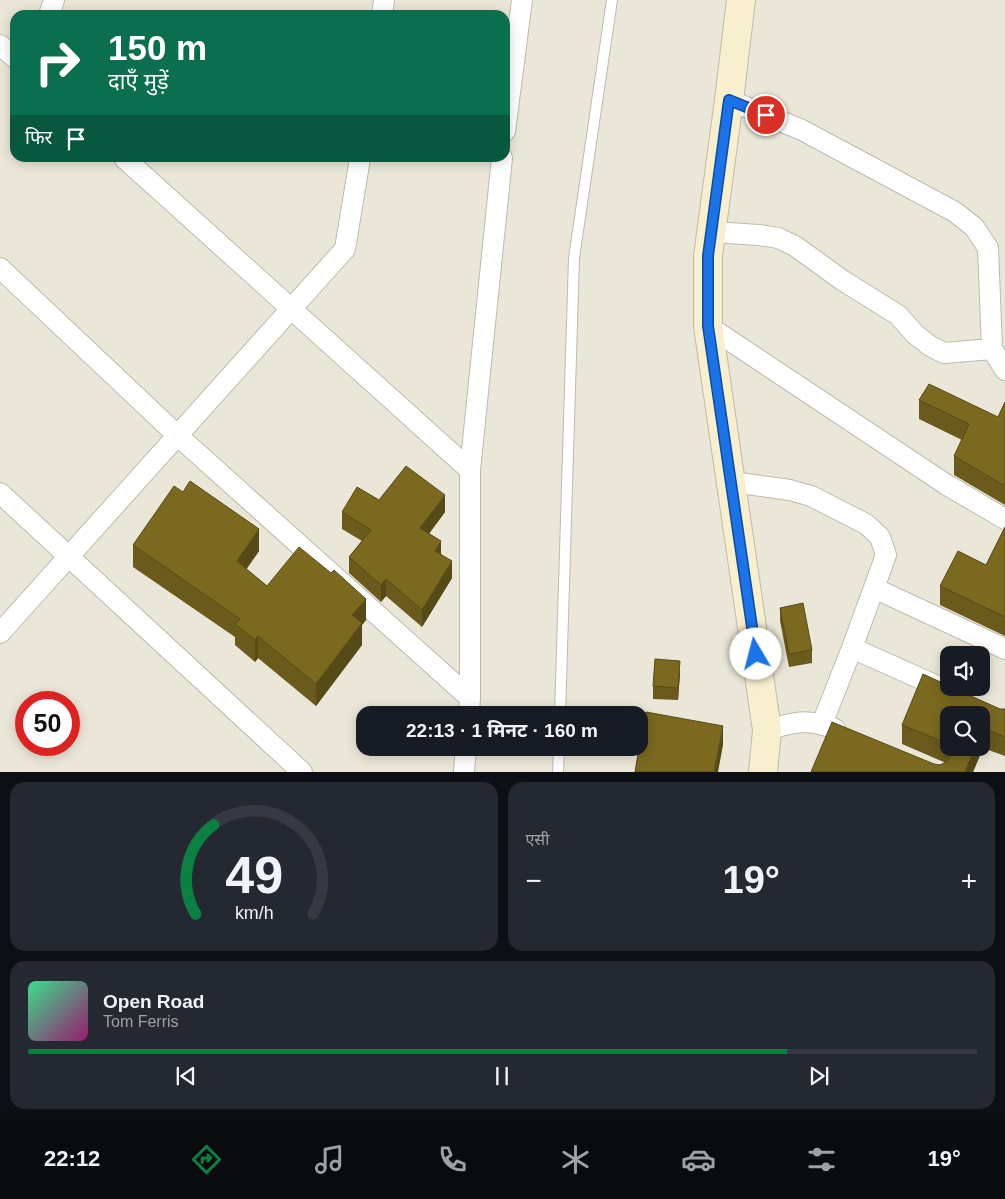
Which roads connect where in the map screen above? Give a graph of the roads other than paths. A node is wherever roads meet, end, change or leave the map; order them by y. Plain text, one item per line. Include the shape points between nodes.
1 (522, 0) edge
2 (612, 0) edge
3 (741, 0) edge
4 (0, 45) edge
5 (10, 54) edge
6 (510, 92) edge
7 (729, 100) junction
8 (128, 162) edge
9 (359, 162) edge
10 (502, 162) edge
11 (712, 232) junction
12 (0, 268) edge
13 (291, 309) junction
14 (708, 326) junction
15 (992, 349) junction
16 (1005, 370) edge
17 (177, 435) junction
18 (470, 470) junction
19 (732, 482) junction
20 (0, 493) edge
21 (1005, 520) edge
22 (68, 556) junction
23 (874, 588) junction
24 (0, 633) edge
25 (852, 648) junction
26 (1005, 649) edge
27 (960, 697) edge
28 (470, 706) edge
29 (560, 706) edge
30 (822, 724) junction
31 (767, 730) junction
32 (849, 735) edge
33 (465, 756) edge
34 (559, 756) edge
35 (302, 772) edge
36 (464, 772) edge
37 (558, 772) edge
38 (763, 772) edge

1 - 6 street
2 - 29 lane via 574,258
3 - 7 main road
4 - 5 street
7 - 11 main road
7 - 15 street via 802,130 955,212 974,227 988,248
8 - 13 street
9 - 13 street via 345,249
10 - 18 street
11 - 14 main road via 708,256
11 - 15 street via 778,238 794,246 898,315 914,334 944,353
12 - 17 street
13 - 17 street
13 - 18 street
14 - 19 main road
14 - 21 street
15 - 16 street
17 - 22 street
17 - 28 street
18 - 28 street
19 - 23 street via 812,496 866,524 880,537 886,555
19 - 31 main road
20 - 22 street
22 - 24 street
22 - 35 street
23 - 25 street
23 - 26 street
25 - 27 street
25 - 30 street
30 - 31 street via 805,721
30 - 32 street
31 - 38 main road
33 - 36 street
34 - 37 lane

